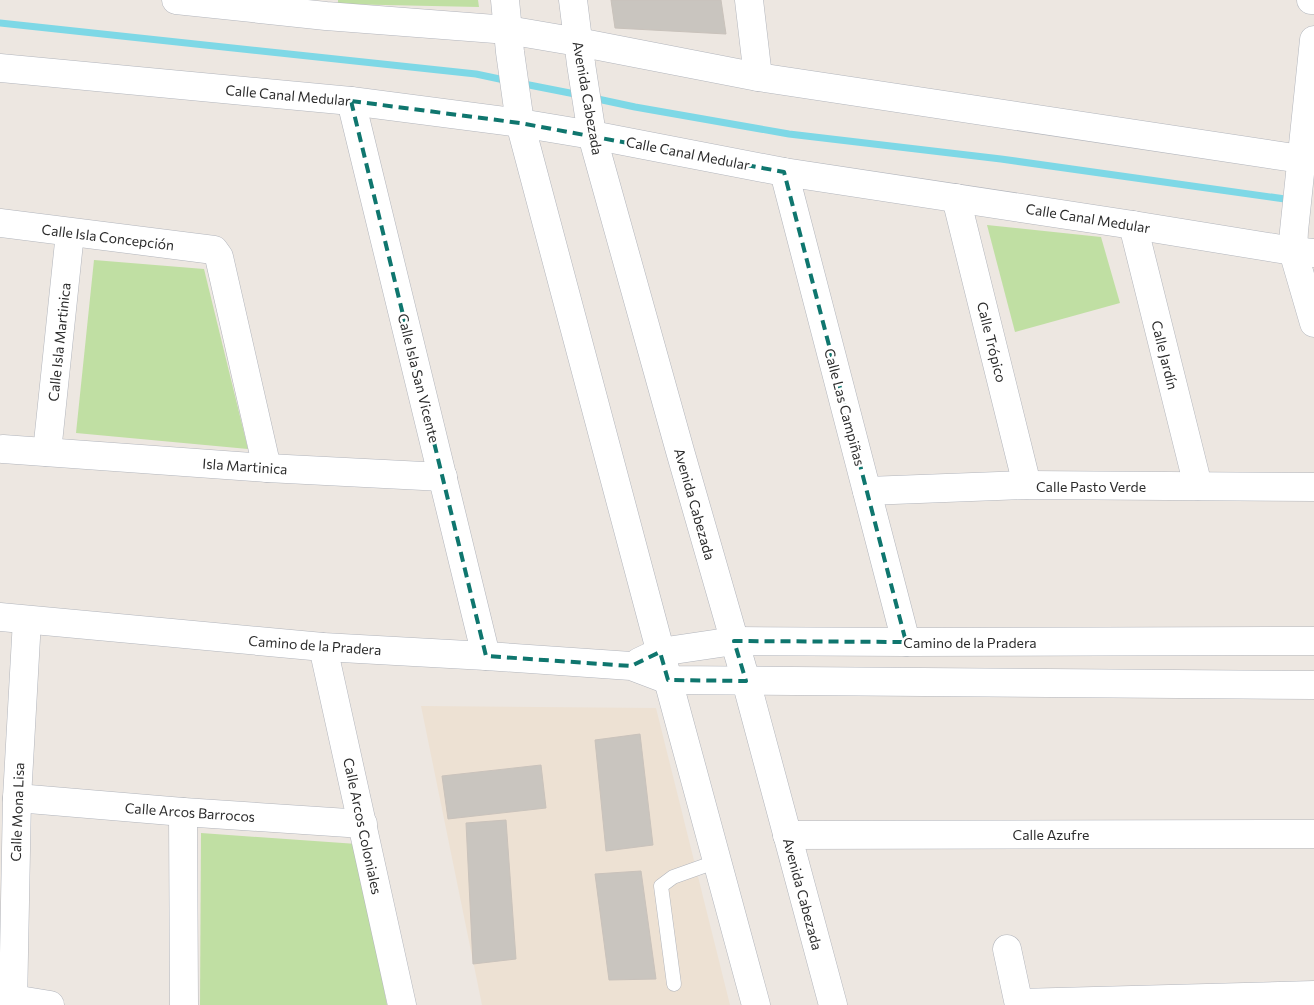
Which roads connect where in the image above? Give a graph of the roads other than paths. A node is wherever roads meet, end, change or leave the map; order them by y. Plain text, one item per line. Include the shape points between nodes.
1 (176, 0) edge
2 (505, 0) edge
3 (573, 0) edge
4 (749, 0) edge
5 (326, 8) edge
6 (1314, 40) edge
7 (509, 41) junction
8 (580, 53) junction
9 (0, 68) edge
10 (758, 77) junction
11 (351, 101) junction
12 (518, 113) junction
13 (591, 127) junction
14 (1300, 167) junction
15 (784, 172) junction
16 (956, 198) junction
17 (0, 224) edge
18 (1133, 225) junction
19 (70, 233) junction
20 (1300, 245) edge
21 (1314, 323) edge
22 (3, 449) dead end
23 (47, 452) junction
24 (267, 468) junction
25 (443, 477) junction
26 (1027, 485) junction
27 (1198, 486) junction
28 (1314, 487) edge
29 (867, 491) junction
30 (0, 617) edge
31 (27, 620) junction
32 (734, 641) junction
33 (1314, 641) edge
34 (906, 642) junction
35 (323, 647) junction
36 (660, 652) junction
37 (486, 656) junction
38 (631, 666) junction
39 (668, 680) junction
40 (746, 680) junction
41 (1314, 685) edge
42 (17, 798) junction
43 (183, 812) junction
44 (363, 824) junction
45 (1314, 834) edge
46 (787, 835) junction
47 (718, 861) junction
48 (1007, 950) dead end
49 (674, 984) dead end
50 (1314, 995) edge
51 (13, 1002) edge
52 (1019, 1004) edge
53 (50, 1005) edge
54 (184, 1005) edge
55 (402, 1005) edge
56 (756, 1005) edge
57 (833, 1005) edge

1 - 5 street
2 - 7 street
3 - 8 street, Avenida Cabezada
4 - 10 street
5 - 7 street
6 - 14 street
7 - 8 street
7 - 12 street
8 - 10 street
8 - 13 street, Avenida Cabezada
9 - 11 street, Calle Canal Medular
10 - 14 street
11 - 12 street, Calle Canal Medular
11 - 25 street, Calle Isla San Vicente
12 - 13 street, Calle Canal Medular
12 - 36 street
13 - 15 street, Calle Canal Medular
13 - 32 street, Avenida Cabezada
14 - 20 street
15 - 16 street, Calle Canal Medular
15 - 29 street, Calle Las Campiñas
16 - 18 street, Calle Canal Medular
16 - 26 street, Calle Trópico
17 - 19 street, Calle Isla Concepción
18 - 20 street, Calle Canal Medular
18 - 27 street, Calle Jardín
19 - 23 street, Calle Isla Martinica
19 - 24 street, Calle Isla Concepción via 214,250 219,257
20 - 21 street
22 - 23 street, Isla Martinica
23 - 24 street, Isla Martinica
24 - 25 street, Isla Martinica
25 - 37 street, Calle Isla San Vicente
26 - 27 street, Calle Pasto Verde
26 - 29 street, Calle Pasto Verde
27 - 28 street, Calle Pasto Verde
29 - 34 street, Calle Las Campiñas
30 - 31 street, Camino de la Pradera
31 - 35 street, Camino de la Pradera
31 - 42 street, Calle Mona Lisa
32 - 34 street, Camino de la Pradera
32 - 36 street, Camino de la Pradera
32 - 40 street, Avenida Cabezada
33 - 34 street, Camino de la Pradera
35 - 37 street, Camino de la Pradera
35 - 44 street, Calle Arcos Coloniales
36 - 38 street, Camino de la Pradera
36 - 39 street
37 - 38 street, Camino de la Pradera
38 - 39 street, Camino de la Pradera
39 - 40 street, Camino de la Pradera
39 - 47 street
40 - 41 street, Camino de la Pradera
40 - 46 street, Avenida Cabezada
42 - 43 street, Calle Arcos Barrocos
42 - 51 street, Calle Mona Lisa
43 - 44 street, Calle Arcos Barrocos
43 - 54 street
44 - 55 street, Calle Arcos Coloniales
45 - 46 street, Calle Azufre
46 - 57 street, Avenida Cabezada
47 - 49 lane via 673,877 661,886
47 - 56 street
48 - 52 street
50 - 52 street
51 - 53 street

